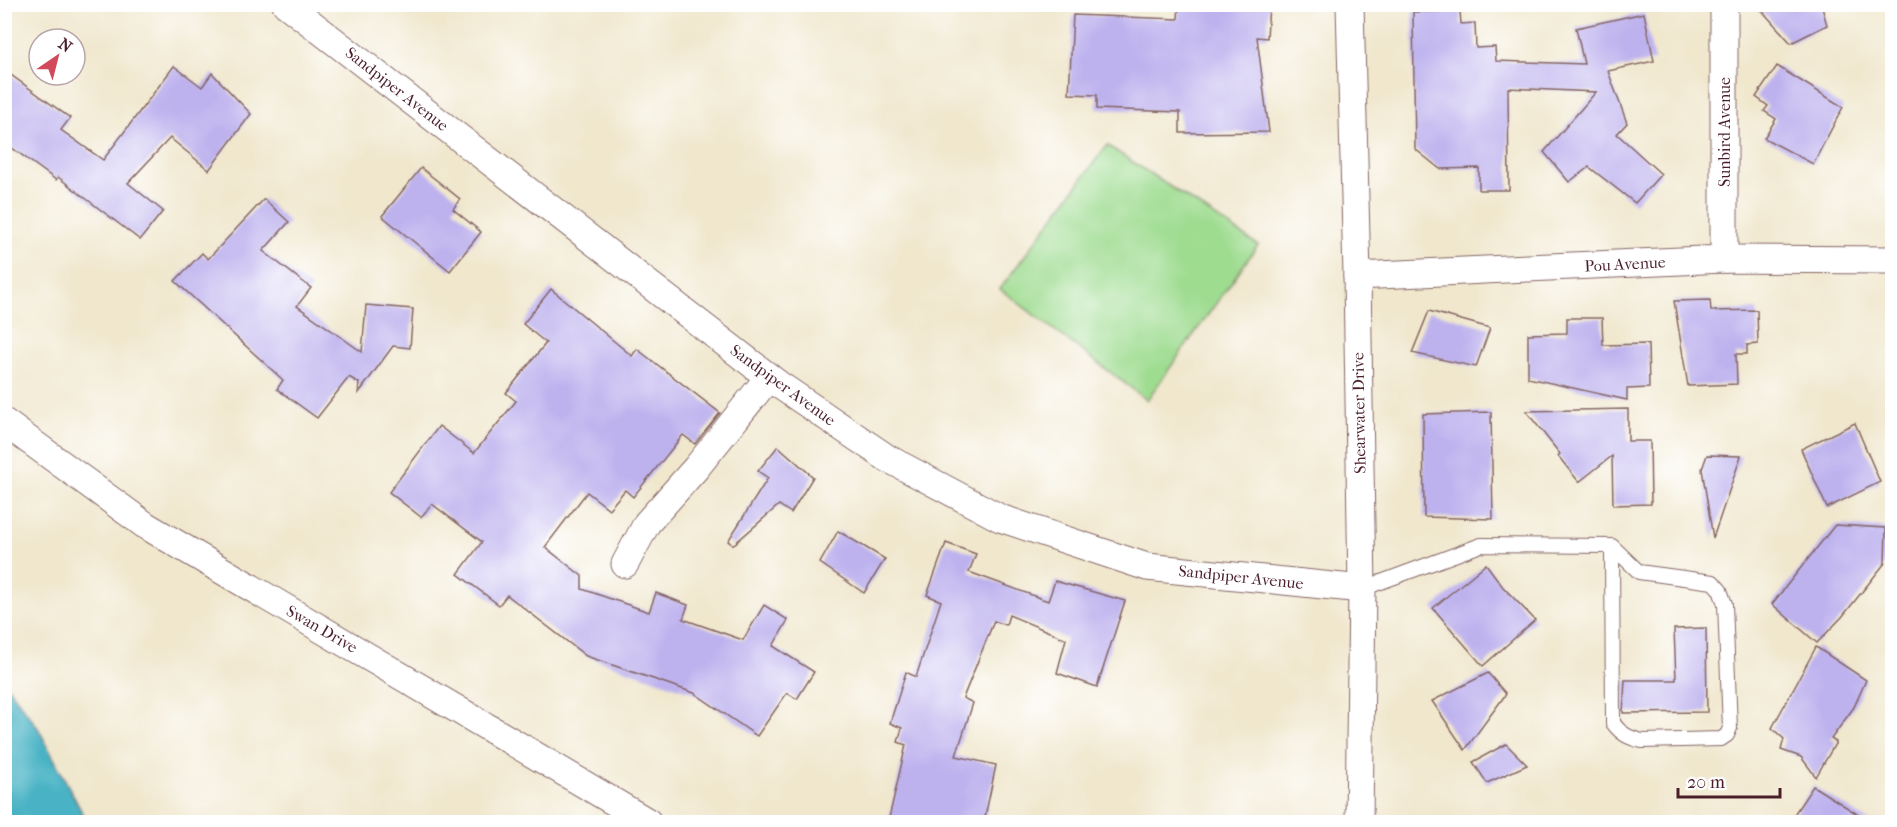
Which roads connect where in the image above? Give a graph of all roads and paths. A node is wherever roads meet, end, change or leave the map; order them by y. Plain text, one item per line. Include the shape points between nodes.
1 (286, 4) edge
2 (1350, 4) edge
3 (1724, 4) edge
4 (1724, 259) junction
5 (1893, 260) edge
6 (1357, 276) junction
7 (769, 377) junction
8 (4, 422) edge
9 (1611, 546) junction
10 (625, 564) dead end
11 (1362, 589) junction
12 (648, 822) edge
13 (1359, 822) edge

1 - 7 street, Sandpiper Avenue
2 - 6 street, Shearwater Drive
3 - 4 street, Sunbird Avenue
4 - 5 street, Pou Avenue
4 - 6 street, Pou Avenue
6 - 11 street, Shearwater Drive
7 - 10 street via 647,523
7 - 11 street, Sandpiper Avenue via 887,458 1000,518 1148,567
8 - 12 street, Swan Drive via 145,525
9 - 9 lane via 1639,572 1701,579 1713,582 1720,590 1725,604 1730,708 1730,728 1721,739 1642,741 1629,739 1613,723
9 - 11 lane via 1481,545
11 - 13 street, Shearwater Drive

